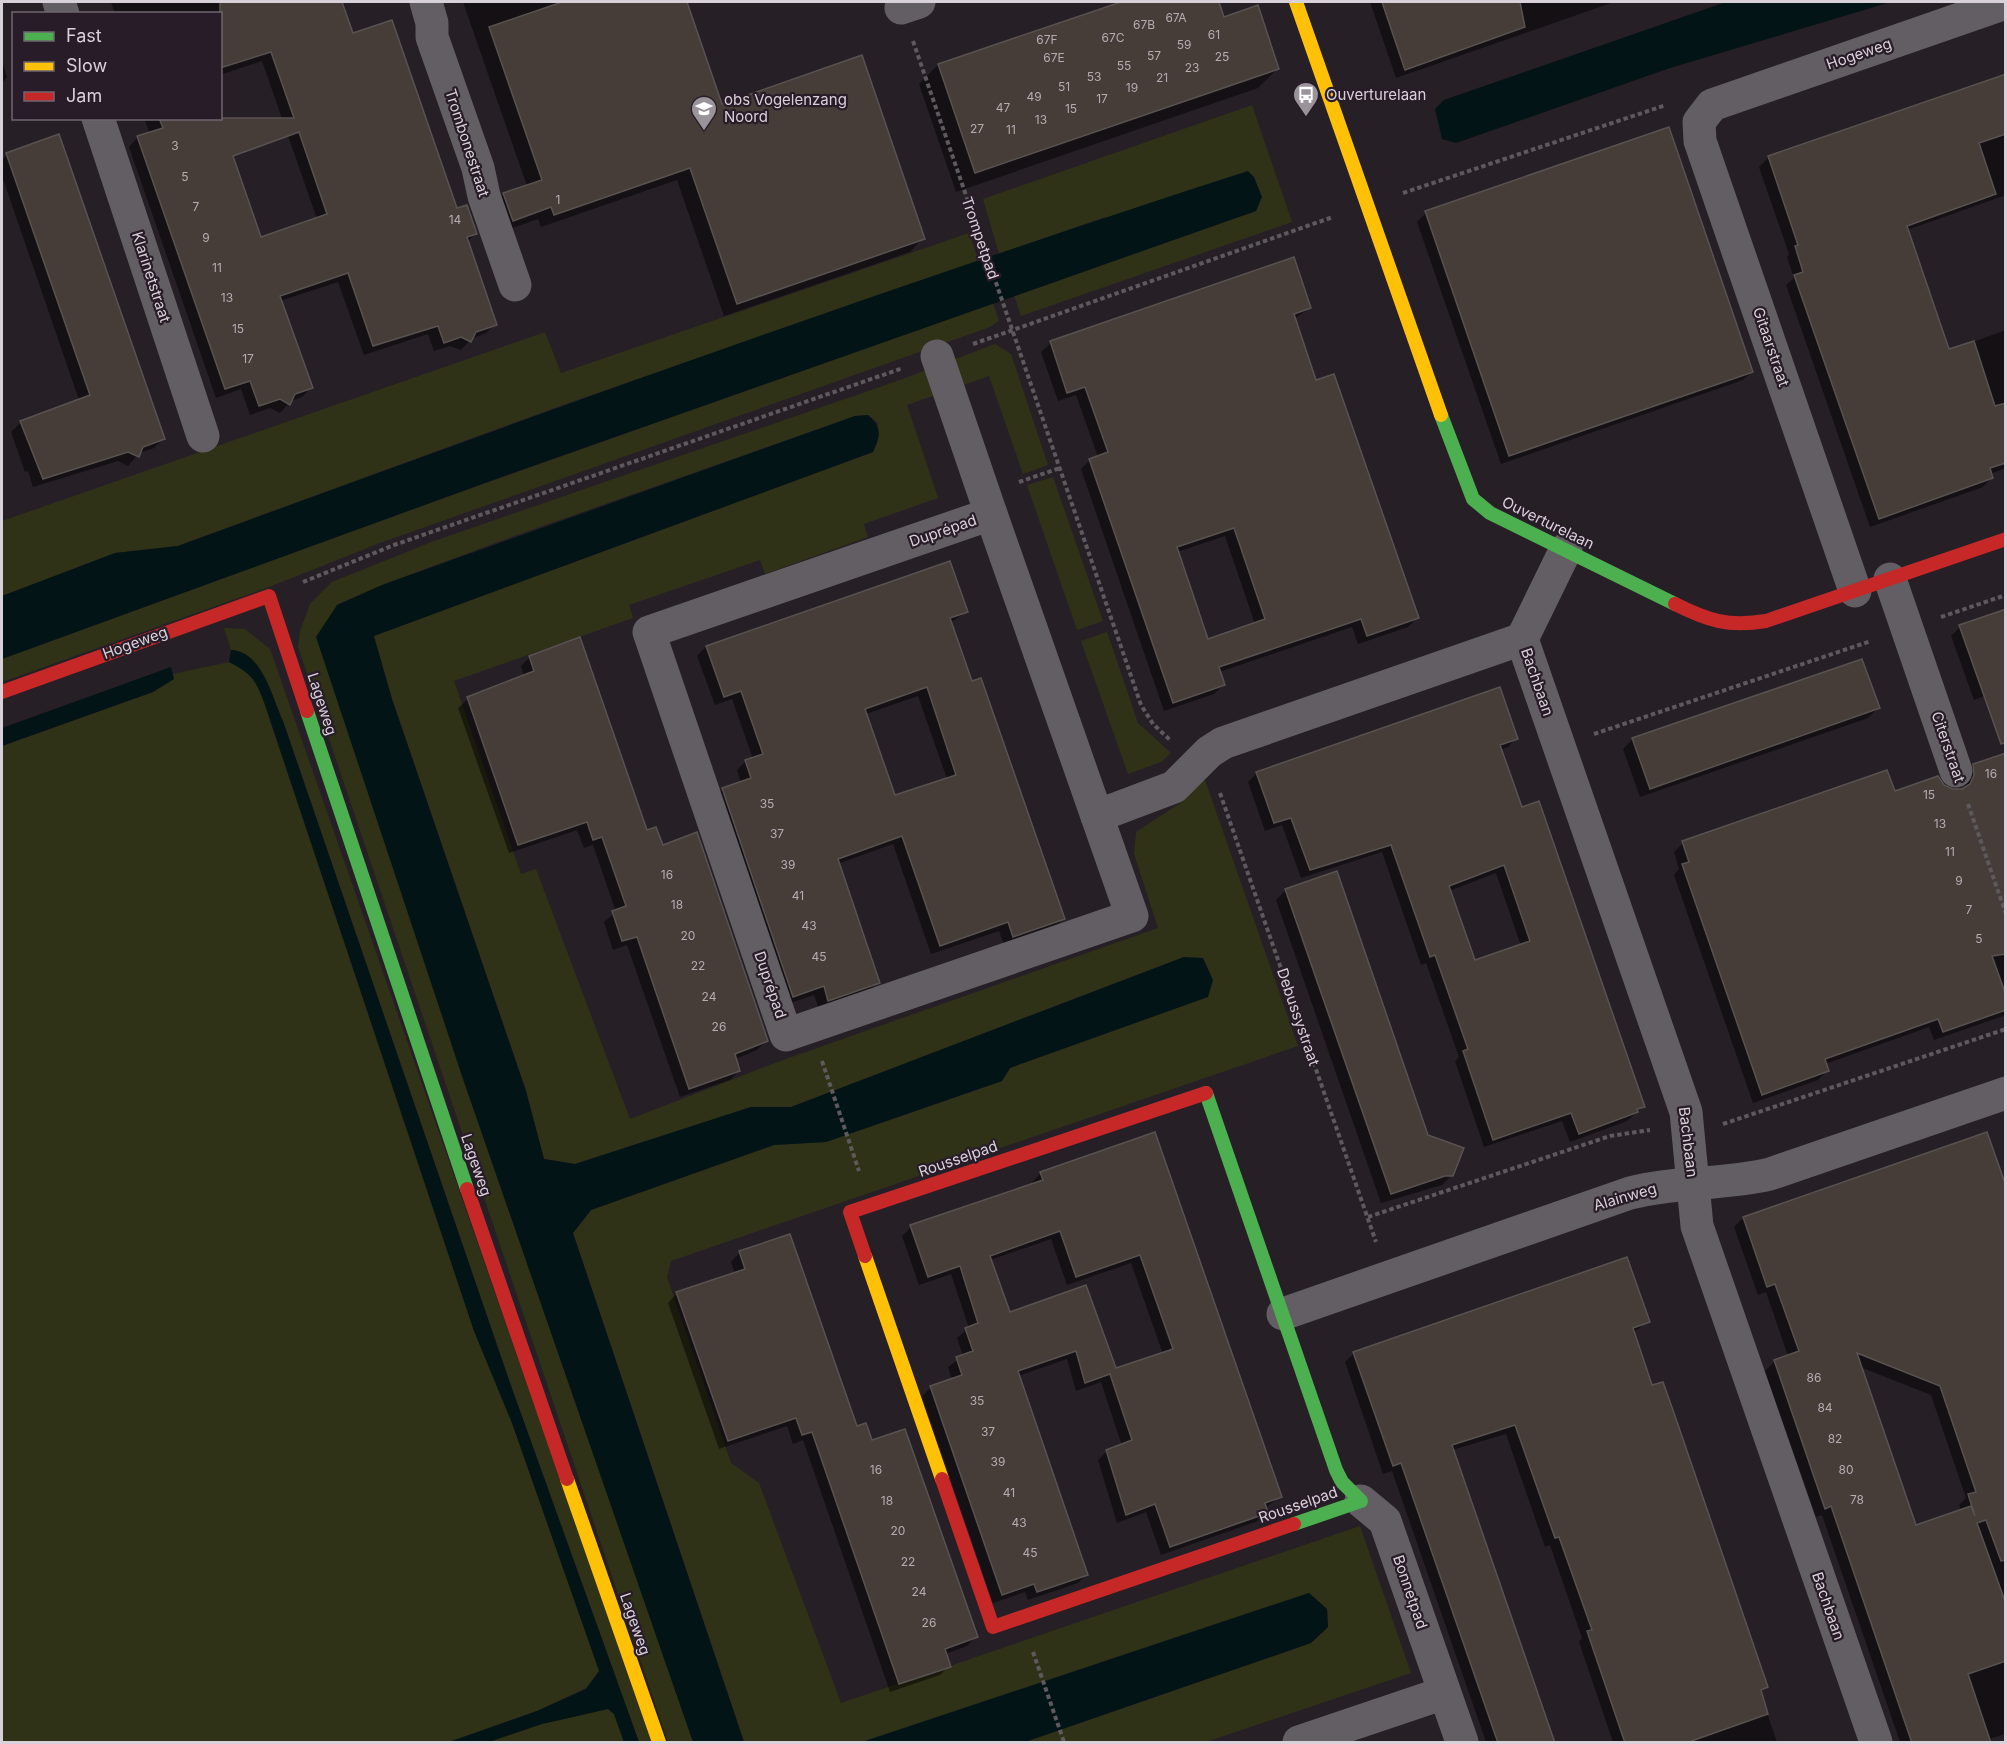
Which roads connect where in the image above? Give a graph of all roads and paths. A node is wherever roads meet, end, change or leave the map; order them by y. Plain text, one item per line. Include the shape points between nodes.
1 (426, 2) edge
2 (1296, 2) edge
3 (2006, 3) edge
4 (910, 5) edge
5 (1712, 105) junction
6 (99, 120) edge
7 (1368, 205) junction
8 (515, 285) dead end
9 (1012, 331) junction
10 (937, 356) junction
11 (203, 436) dead end
12 (991, 514) junction
13 (2006, 539) edge
14 (1566, 549) junction
15 (1890, 579) junction
16 (1855, 591) junction
17 (2006, 595) edge
18 (269, 596) junction
19 (1907, 628) junction
20 (1522, 639) junction
21 (2, 692) edge
22 (1559, 746) junction
23 (1197, 764) junction
24 (1956, 771) joint
25 (1097, 816) junction
26 (2006, 914) edge
27 (826, 1073) dead end
28 (2006, 1094) edge
29 (853, 1154) dead end
30 (1693, 1184) junction
31 (1388, 1277) junction
32 (1283, 1314) junction
33 (1361, 1501) junction
34 (1035, 1658) dead end
35 (1444, 1693) junction
36 (1064, 1742) edge
37 (659, 1743) edge
38 (1299, 1743) edge
39 (1462, 1743) edge
40 (1876, 1743) edge

1 - 8 street, Trombonestraat via 432,37
2 - 7 street, Ouverturelaan
3 - 5 street, Hogeweg
4 - 9 path, Trompetpad
5 - 7 path via 1684,101 1658,106
5 - 16 street, Gitaarstraat via 1700,122 1700,141
6 - 11 street, Klarinetstraat
7 - 9 path
7 - 14 street, Ouverturelaan via 1473,499 1490,513
9 - 10 path
9 - 23 path, Trompetpad via 1141,705 1153,724
10 - 12 street, Duprépad
10 - 18 path via 405,542
12 - 25 street, Duprépad
12 - 25 street, Duprépad via 649,632 786,1035 1132,916
13 - 15 street, Ouverturelaan
14 - 16 street, Ouverturelaan via 1719,623 1766,621
14 - 20 street, Bachbaan
15 - 16 street, Ouverturelaan
15 - 19 street, Citerstraat
17 - 19 path
18 - 21 street, Hogeweg
18 - 37 street, Lageweg via 460,1170
19 - 22 path
19 - 24 street, Citerstraat
20 - 22 street, Bachbaan
20 - 23 street via 1223,743
22 - 30 street, Bachbaan via 1686,1112
23 - 25 street via 1174,788
23 - 31 path, Debussystraat via 1219,791
24 - 26 path, Citerstraat
27 - 29 path
28 - 30 street, Alainweg via 1770,1174
30 - 31 street, Alainweg via 1657,1186 1630,1193
30 - 40 street, Bachbaan via 1697,1226
31 - 32 street, Alainweg
32 - 33 street, Rousselpad via 1336,1470
32 - 33 street, Rousselpad via 1206,1093 850,1212 993,1627
33 - 35 street, Bonnetpad via 1385,1521
34 - 36 path
35 - 38 street
35 - 39 street, Bonnetpad

